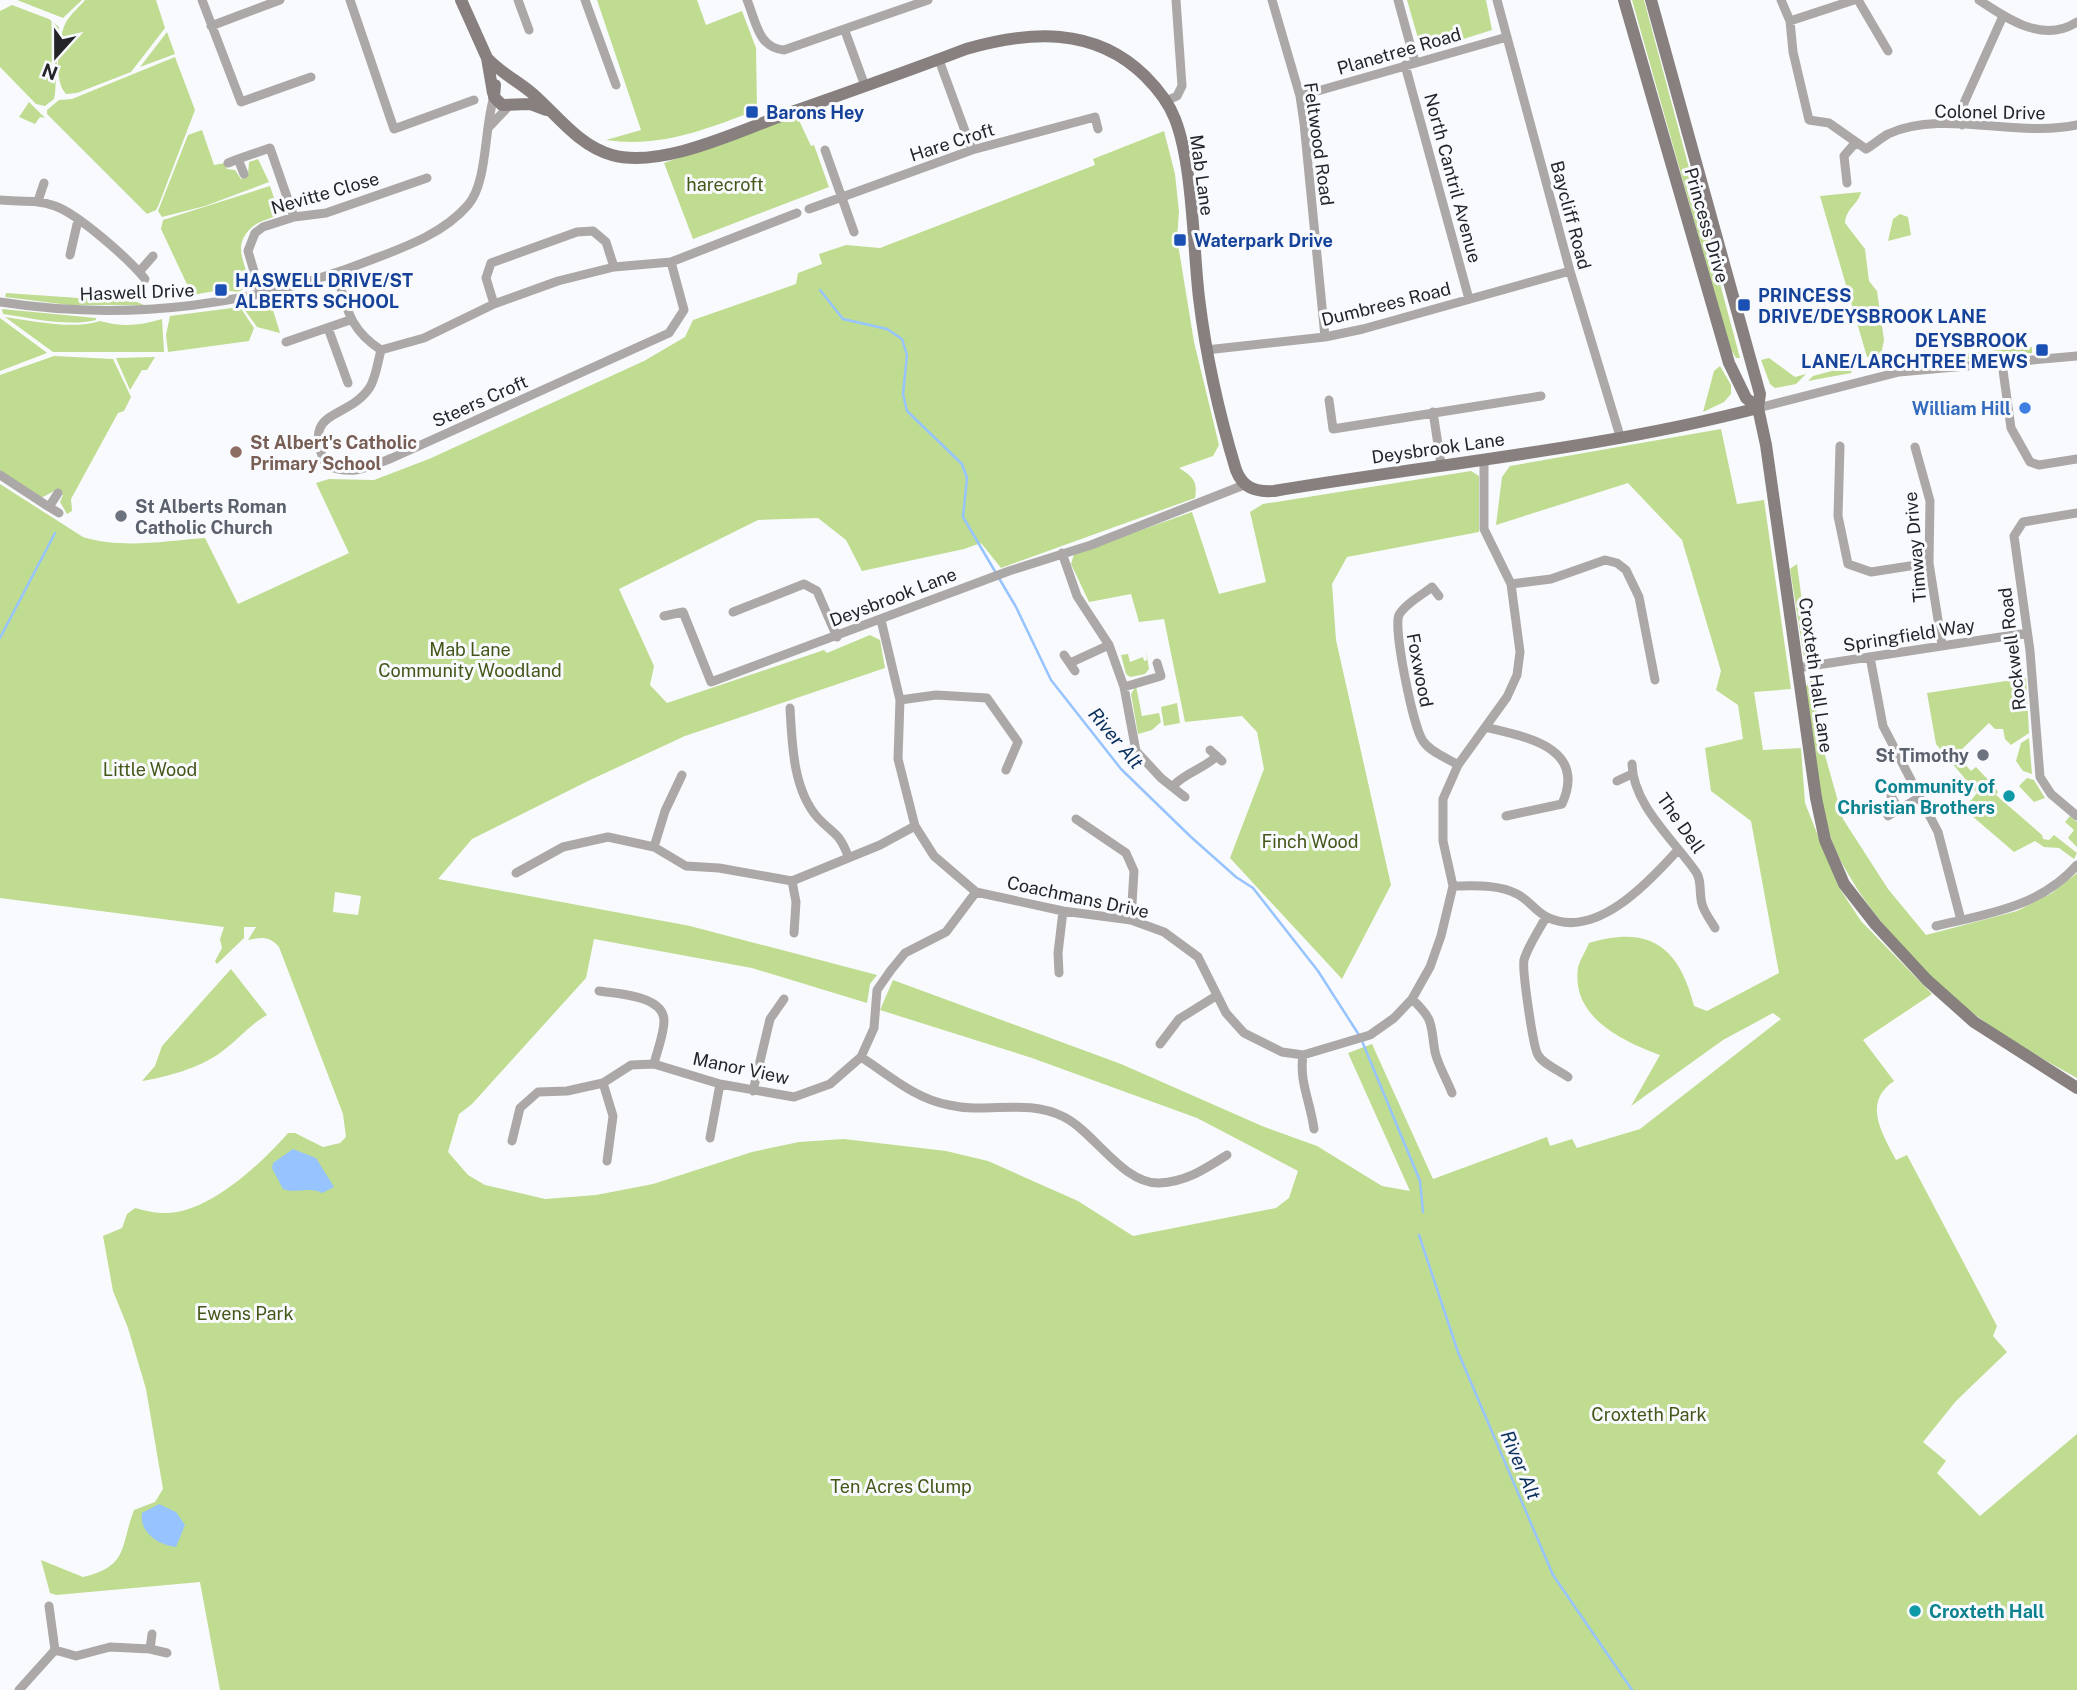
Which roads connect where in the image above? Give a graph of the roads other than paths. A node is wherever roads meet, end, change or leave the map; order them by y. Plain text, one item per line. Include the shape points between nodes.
1 (202, 0) edge
2 (280, 0) edge
3 (350, 0) edge
4 (461, 0) edge
5 (518, 0) edge
6 (585, 0) edge
7 (747, 0) edge
8 (1176, 0) edge
9 (1272, 0) edge
10 (1398, 0) edge
11 (1624, 0) edge
12 (1651, 0) edge
13 (1781, 0) edge
14 (1856, 0) edge
15 (1979, 0) edge
16 (923, 1) edge
17 (1500, 1) edge
18 (2003, 16) junction
19 (1790, 21) junction
20 (2077, 22) edge
21 (211, 26) junction
22 (529, 30) dead end
23 (845, 31) junction
24 (1507, 37) junction
25 (1888, 51) dead end
26 (487, 58) junction
27 (939, 60) junction
28 (1410, 64) junction
29 (311, 77) dead end
30 (513, 82) junction
31 (616, 85) dead end
32 (865, 86) junction
33 (493, 95) junction
34 (1300, 96) junction
35 (474, 100) dead end
36 (1166, 101) junction
37 (511, 104) junction
38 (550, 111) junction
39 (1962, 125) junction
40 (2077, 125) edge
41 (488, 128) junction
42 (1098, 129) dead end
43 (1856, 142) junction
44 (825, 150) dead end
45 (972, 150) junction
46 (238, 159) junction
47 (228, 163) dead end
48 (244, 174) dead end
49 (427, 178) dead end
50 (44, 183) dead end
51 (1847, 183) dead end
52 (841, 197) junction
53 (0, 200) edge
54 (38, 201) junction
55 (809, 209) dead end
56 (797, 213) dead end
57 (294, 217) junction
58 (78, 220) junction
59 (855, 232) dead end
60 (70, 255) dead end
61 (153, 256) dead end
62 (671, 262) junction
63 (614, 267) junction
64 (1570, 271) junction
65 (337, 274) junction
66 (261, 295) junction
67 (1469, 299) junction
68 (0, 302) edge
69 (494, 304) junction
70 (350, 320) junction
71 (328, 328) junction
72 (1325, 337) junction
73 (286, 342) dead end
74 (381, 349) junction
75 (1206, 349) junction
76 (2077, 356) edge
77 (1751, 358) junction
78 (1729, 363) junction
79 (2002, 363) junction
80 (348, 383) dead end
81 (1541, 396) dead end
82 (1329, 400) dead end
83 (1758, 408) junction
84 (1433, 412) junction
85 (1620, 436) junction
86 (1839, 446) dead end
87 (1915, 447) dead end
88 (1484, 459) junction
89 (2077, 459) edge
90 (1441, 464) junction
91 (0, 475) edge
92 (1244, 485) junction
93 (58, 493) dead end
94 (50, 507) junction
95 (59, 513) dead end
96 (2077, 513) edge
97 (1062, 553) junction
98 (1929, 563) junction
99 (1511, 584) junction
100 (1439, 596) dead end
101 (733, 612) dead end
102 (664, 616) dead end
103 (881, 620) junction
104 (2027, 632) junction
105 (837, 637) junction
106 (1109, 645) junction
107 (1942, 645) junction
108 (1870, 657) junction
109 (1070, 663) dead end
110 (1157, 663) dead end
111 (1797, 668) junction
112 (1654, 680) dead end
113 (1124, 687) junction
114 (900, 700) junction
115 (790, 708) dead end
116 (1485, 727) junction
117 (1216, 756) dead end
118 (1632, 764) dead end
119 (1458, 765) junction
120 (1006, 770) dead end
121 (1632, 774) junction
122 (682, 775) dead end
123 (1617, 781) dead end
124 (1174, 785) junction
125 (1891, 796) dead end
126 (1185, 797) dead end
127 (1920, 797) junction
128 (1899, 809) junction
129 (1506, 816) dead end
130 (1888, 816) dead end
131 (2077, 816) edge
132 (1076, 819) dead end
133 (915, 826) junction
134 (654, 847) junction
135 (1677, 851) junction
136 (848, 856) junction
137 (2077, 865) edge
138 (516, 873) dead end
139 (792, 881) junction
140 (1453, 886) junction
141 (976, 892) junction
142 (1063, 911) junction
143 (1546, 917) junction
144 (1131, 920) junction
145 (1961, 920) junction
146 (1936, 926) dead end
147 (1715, 928) dead end
148 (794, 933) dead end
149 (1059, 973) dead end
150 (599, 991) dead end
151 (1216, 996) junction
152 (784, 999) dead end
153 (1412, 999) junction
154 (1160, 1044) dead end
155 (1303, 1055) junction
156 (860, 1056) junction
157 (654, 1064) junction
158 (1569, 1077) dead end
159 (603, 1083) junction
160 (720, 1084) junction
161 (2077, 1088) edge
162 (753, 1091) junction
163 (1452, 1093) dead end
164 (1314, 1129) dead end
165 (710, 1138) dead end
166 (512, 1141) dead end
167 (1227, 1156) dead end
168 (607, 1161) dead end
169 (49, 1605) dead end
170 (152, 1634) dead end
171 (150, 1649) junction
172 (55, 1650) junction
173 (167, 1653) dead end
174 (19, 1690) edge

1 - 21 street
2 - 21 street
3 - 35 street via 394,129
4 - 26 street
5 - 22 street
6 - 31 street
7 - 23 street via 762,40 773,49 784,50
8 - 36 street via 1182,86 1177,96
9 - 34 street, Feltwood Road
10 - 28 street, North Cantril Avenue
11 - 78 street, Princess Drive
12 - 77 street, Princess Drive
13 - 19 street
14 - 19 street
14 - 25 street
15 - 18 street
16 - 23 street
17 - 24 street, Baycliff Road
18 - 20 street via 2030,29 2052,32
18 - 39 street via 1964,103
19 - 43 street via 1809,120 1829,123
21 - 29 street via 241,102
23 - 32 street
24 - 28 street, Planetree Road
24 - 64 street, Baycliff Road
26 - 30 street
26 - 33 street
27 - 32 street
27 - 36 street via 1009,38 1075,38 1102,46 1127,61
27 - 45 street
28 - 34 street, Planetree Road
28 - 67 street, North Cantril Avenue
30 - 33 street via 498,82
30 - 37 street via 519,95
30 - 38 street
32 - 38 street via 656,156 623,157 599,150
33 - 37 street via 502,105
33 - 41 street, Haswell Drive
34 - 72 street, Feltwood Road
36 - 75 street, Mab Lane via 1178,127 1185,162
37 - 38 street
37 - 41 street
39 - 40 street, Colonel Drive via 2059,129
39 - 43 street, Colonel Drive via 1916,127 1889,134 1866,149
41 - 65 street, Haswell Drive via 478,183 468,204 412,244
42 - 45 street, Hare Croft via 1095,117
43 - 51 street via 1844,156
44 - 52 street
45 - 52 street, Hare Croft
46 - 47 street
46 - 48 street
46 - 57 street via 270,148
49 - 57 street, Nevitte Close via 326,213
50 - 54 street
52 - 55 street, Hare Croft
52 - 59 street
53 - 54 street
54 - 58 street via 57,206
56 - 62 street
57 - 66 street, Nevitte Close via 264,227 250,243 249,259
58 - 60 street
58 - 61 street via 142,275
62 - 63 street
62 - 74 street, Steers Croft via 684,310 668,332 373,466 356,472 326,465 317,447 318,431 327,417 370,387
63 - 69 street
63 - 69 street via 606,242 593,230 577,232 491,263 486,278
64 - 67 street, Dumbrees Road
64 - 85 street, Baycliff Road
65 - 66 street, Haswell Drive
65 - 70 street
66 - 68 street, Haswell Drive via 194,306 116,311
67 - 72 street, Dumbrees Road
69 - 74 street via 424,338
70 - 71 street
70 - 74 street via 362,337
71 - 73 street
71 - 80 street
72 - 75 street, Dumbrees Road
75 - 92 street, Mab Lane via 1232,458
76 - 79 street, Deysbrook Lane
77 - 78 street via 1741,368
77 - 83 street, Princess Drive via 1760,394
78 - 83 street, Princess Drive via 1746,398
79 - 83 street, Deysbrook Lane via 1900,372
79 - 89 street via 2011,428 2029,462 2039,465
81 - 84 street
82 - 84 street via 1333,429
83 - 85 street, Deysbrook Lane
83 - 111 street, Croxteth Hall Lane
84 - 90 street
85 - 88 street, Deysbrook Lane
86 - 98 street via 1838,516 1848,564 1871,572
87 - 98 street, Timway Drive via 1930,501
88 - 90 street, Deysbrook Lane
88 - 99 street via 1484,530
90 - 92 street, Deysbrook Lane via 1275,491
91 - 94 street
92 - 97 street, Deysbrook Lane
93 - 94 street
94 - 95 street
96 - 104 street, Rockwell Road via 2029,520 2016,530
97 - 103 street, Deysbrook Lane
97 - 106 street via 1077,596
98 - 107 street, Timway Drive
99 - 112 street via 1551,579 1605,560 1617,563 1626,570 1639,597
99 - 116 street via 1520,652 1517,675
100 - 119 street, Foxwood via 1432,587 1402,610 1396,627 1414,724 1425,744
101 - 105 street via 804,584 817,591
102 - 105 street, Deysbrook Lane via 683,612 711,682
103 - 105 street, Deysbrook Lane
103 - 114 street, Coachmans Drive
104 - 107 street, Springfield Way
104 - 131 street, Rockwell Road via 2040,777 2051,794
106 - 109 street
106 - 113 street
107 - 108 street, Springfield Way
108 - 111 street, Springfield Way
108 - 127 street via 1884,726
110 - 113 street via 1161,676
111 - 161 street, Croxteth Hall Lane via 1820,818 1844,884 1946,999 1988,1032
113 - 124 street via 1136,751
114 - 120 street via 936,695 987,698 1018,742
114 - 133 street, Coachmans Drive via 898,759
115 - 136 street via 800,791 818,817 841,836
116 - 119 street
116 - 129 street via 1554,749 1566,771 1568,792 1562,804
117 - 124 street via 1205,768
118 - 121 street, The Dell
119 - 140 street via 1443,799 1443,841
121 - 123 street
121 - 135 street, The Dell
122 - 134 street
124 - 126 street
125 - 128 street
127 - 128 street
127 - 145 street via 1942,845
128 - 130 street
132 - 144 street via 1125,853 1134,871
133 - 136 street
133 - 141 street, Coachmans Drive via 934,856
134 - 138 street via 608,837 563,847
134 - 139 street via 686,866
135 - 143 street via 1644,888 1617,908 1580,922
135 - 147 street, The Dell via 1698,874 1702,906
136 - 139 street
137 - 145 street via 2059,884 2019,906
139 - 148 street
140 - 143 street via 1492,887 1518,894
140 - 153 street via 1434,957
141 - 142 street, Coachmans Drive
141 - 156 street, Manor View via 946,932 905,953 891,970 877,990 874,1028
142 - 144 street, Coachmans Drive
142 - 149 street
143 - 158 street via 1524,960 1531,1040 1539,1058
144 - 151 street, Coachmans Drive via 1164,932 1198,957
145 - 146 street
150 - 157 street via 648,1000 660,1009 664,1020
151 - 154 street via 1179,1019
151 - 155 street, Coachmans Drive via 1244,1033 1282,1052
152 - 162 street via 770,1019
153 - 155 street via 1394,1018 1366,1036
153 - 163 street via 1426,1012 1434,1030 1436,1053
155 - 164 street via 1300,1076 1310,1098
156 - 162 street, Manor View via 830,1084 794,1097
156 - 167 street via 911,1092 949,1106 1031,1105 1064,1117 1093,1136 1107,1155 1132,1174 1156,1183 1194,1176
157 - 159 street, Manor View via 631,1065
157 - 160 street, Manor View
159 - 166 street, Manor View via 538,1092 520,1108
159 - 168 street via 613,1116
160 - 162 street, Manor View
160 - 165 street
169 - 172 street
170 - 171 street
171 - 172 street via 110,1647 76,1656
171 - 173 street
172 - 174 street

